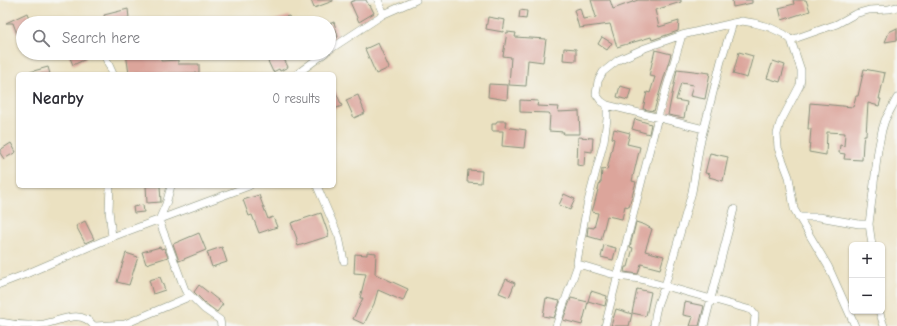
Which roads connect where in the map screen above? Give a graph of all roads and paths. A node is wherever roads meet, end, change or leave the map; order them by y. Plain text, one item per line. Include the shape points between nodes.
1 (378, 0) edge
2 (416, 0) edge
3 (897, 7) edge
4 (384, 14) junction
5 (733, 23) junction
6 (682, 35) junction
7 (791, 40) junction
8 (336, 45) edge
9 (107, 60) edge
10 (316, 60) edge
11 (112, 72) edge
12 (300, 72) edge
13 (897, 98) edge
14 (607, 105) junction
15 (658, 117) junction
16 (704, 129) junction
17 (110, 188) edge
18 (170, 188) edge
19 (244, 188) edge
20 (318, 188) edge
21 (734, 209) dead end
22 (798, 216) junction
23 (159, 220) junction
24 (869, 224) junction
25 (112, 237) junction
26 (872, 242) edge
27 (344, 261) dead end
28 (578, 264) junction
29 (618, 276) junction
30 (0, 284) edge
31 (665, 286) junction
32 (191, 296) junction
33 (710, 299) junction
34 (880, 314) edge
35 (0, 322) edge
36 (95, 326) edge
37 (221, 326) edge
38 (556, 326) edge
39 (605, 326) edge
40 (654, 326) edge
41 (704, 326) edge
42 (754, 326) edge
43 (855, 326) edge
44 (884, 326) edge

1 - 4 street
2 - 4 street
3 - 7 street via 855,14 837,24
4 - 8 street
5 - 6 street
5 - 7 street via 754,23 784,34
5 - 16 street
6 - 14 street via 618,60 604,72 598,81 596,94
6 - 15 street
7 - 22 street via 801,70 800,85 777,134 778,148 789,177 792,203
9 - 11 street
10 - 12 street
13 - 24 street via 882,130
14 - 15 street
14 - 28 street via 604,141 587,205 576,259
15 - 16 street
15 - 29 street
16 - 31 street via 692,192
17 - 25 street
18 - 23 street
19 - 23 street
20 - 27 street via 339,237
21 - 33 street
22 - 24 street
22 - 43 street via 828,266
23 - 25 street
23 - 32 street via 181,282
24 - 26 street
25 - 30 street
28 - 29 street
28 - 38 street
29 - 31 street
29 - 39 street
31 - 33 street
31 - 40 street via 655,311
32 - 36 street via 125,324
32 - 37 street via 220,320
33 - 41 street
33 - 42 street via 751,310 755,315
34 - 44 street
35 - 36 street via 43,324 79,317

